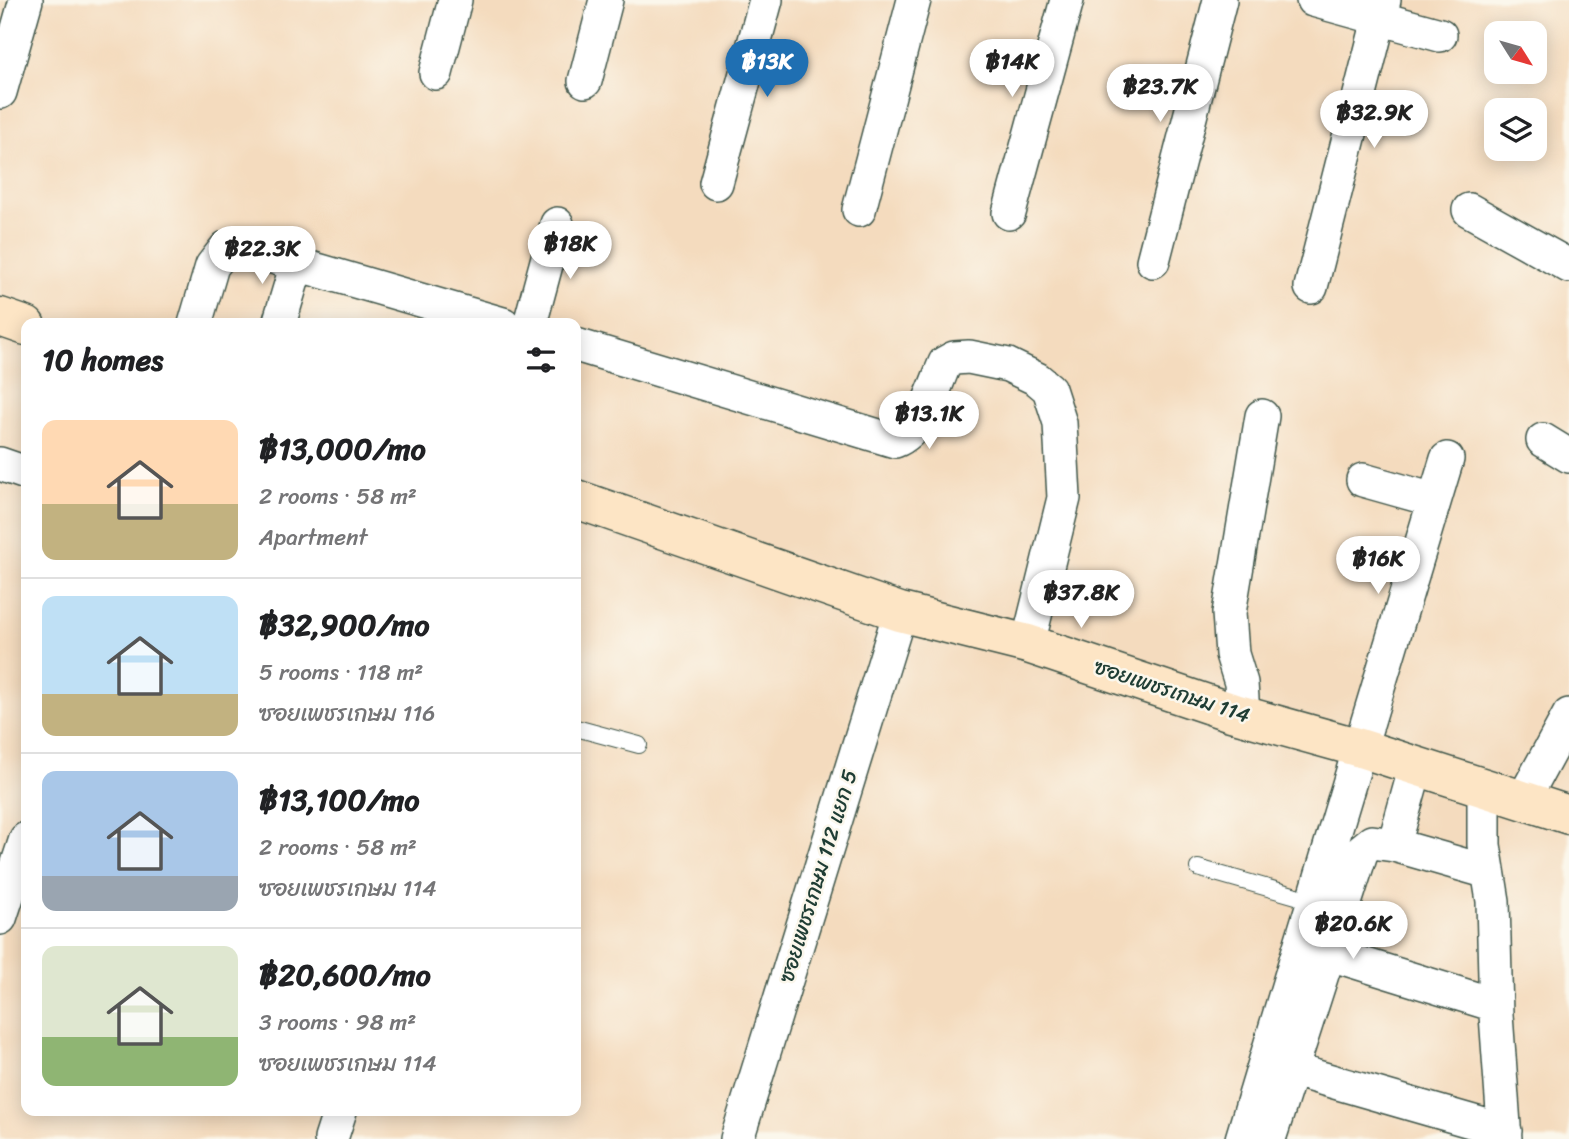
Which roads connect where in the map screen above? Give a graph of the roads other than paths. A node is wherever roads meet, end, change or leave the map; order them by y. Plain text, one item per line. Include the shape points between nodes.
1 (26, 0) edge
2 (455, 0) edge
3 (606, 0) edge
4 (766, 0) edge
5 (914, 0) edge
6 (1067, 0) edge
7 (1220, 0) edge
8 (1313, 0) edge
9 (1382, 9) edge
10 (1440, 35) dead end
11 (436, 73) dead end
12 (585, 81) dead end
13 (0, 92) edge
14 (716, 183) dead end
15 (859, 210) dead end
16 (1469, 210) dead end
17 (1009, 213) dead end
18 (557, 224) dead end
19 (1153, 261) dead end
20 (297, 264) junction
21 (1569, 266) edge
22 (1311, 287) dead end
23 (0, 317) edge
24 (197, 318) edge
25 (281, 318) edge
26 (482, 318) edge
27 (532, 318) edge
28 (21, 324) edge
29 (581, 347) edge
30 (1262, 416) dead end
31 (1447, 459) dead end
32 (0, 464) edge
33 (21, 471) edge
34 (1363, 480) dead end
35 (1434, 500) junction
36 (581, 501) edge
37 (900, 612) junction
38 (1028, 644) junction
39 (1243, 715) junction
40 (1569, 715) edge
41 (581, 729) edge
42 (639, 745) dead end
43 (1360, 748) junction
44 (1416, 766) junction
45 (1485, 789) junction
46 (1523, 800) junction
47 (1569, 816) edge
48 (1394, 845) junction
49 (21, 854) edge
50 (1198, 868) dead end
51 (1488, 872) junction
52 (1314, 901) junction
53 (0, 918) edge
54 (1327, 953) junction
55 (1495, 1005) junction
56 (1279, 1066) junction
57 (338, 1116) edge
58 (1505, 1135) edge
59 (331, 1139) edge
60 (737, 1139) edge
61 (1242, 1139) edge
62 (1269, 1139) edge

1 - 13 street
2 - 11 street
3 - 12 street
4 - 14 street
5 - 15 street
6 - 17 street
7 - 19 street
8 - 9 street
9 - 10 street
9 - 22 street
16 - 21 street
18 - 27 street
20 - 24 street via 238,247 226,248 212,267
20 - 25 street
20 - 26 street
23 - 28 street
29 - 38 street via 895,441 914,428 945,363 954,358 1007,365 1037,379 1049,389 1060,423 1065,498
30 - 39 street via 1229,613
31 - 35 street
32 - 33 street
34 - 35 street
35 - 43 street
36 - 37 street, ซอยเพชรเกษม 114
37 - 38 street, ซอยเพชรเกษม 114
37 - 60 street, ซอยเพชรเกษม 112 แยก 5
38 - 39 street, ซอยเพชรเกษม 114
39 - 43 street, ซอยเพชรเกษม 114
40 - 46 street
41 - 42 lane
43 - 44 street, ซอยเพชรเกษม 114
43 - 52 street
44 - 45 street, ซอยเพชรเกษม 114
44 - 48 street
45 - 46 street, ซอยเพชรเกษม 114
45 - 51 street
46 - 47 street, ซอยเพชรเกษม 114
48 - 51 street
48 - 54 street via 1372,842 1362,850
49 - 53 street
50 - 52 lane
51 - 55 street
52 - 56 street
54 - 55 street
54 - 56 street
55 - 58 street
56 - 58 street
56 - 61 street
56 - 62 street
57 - 59 street

